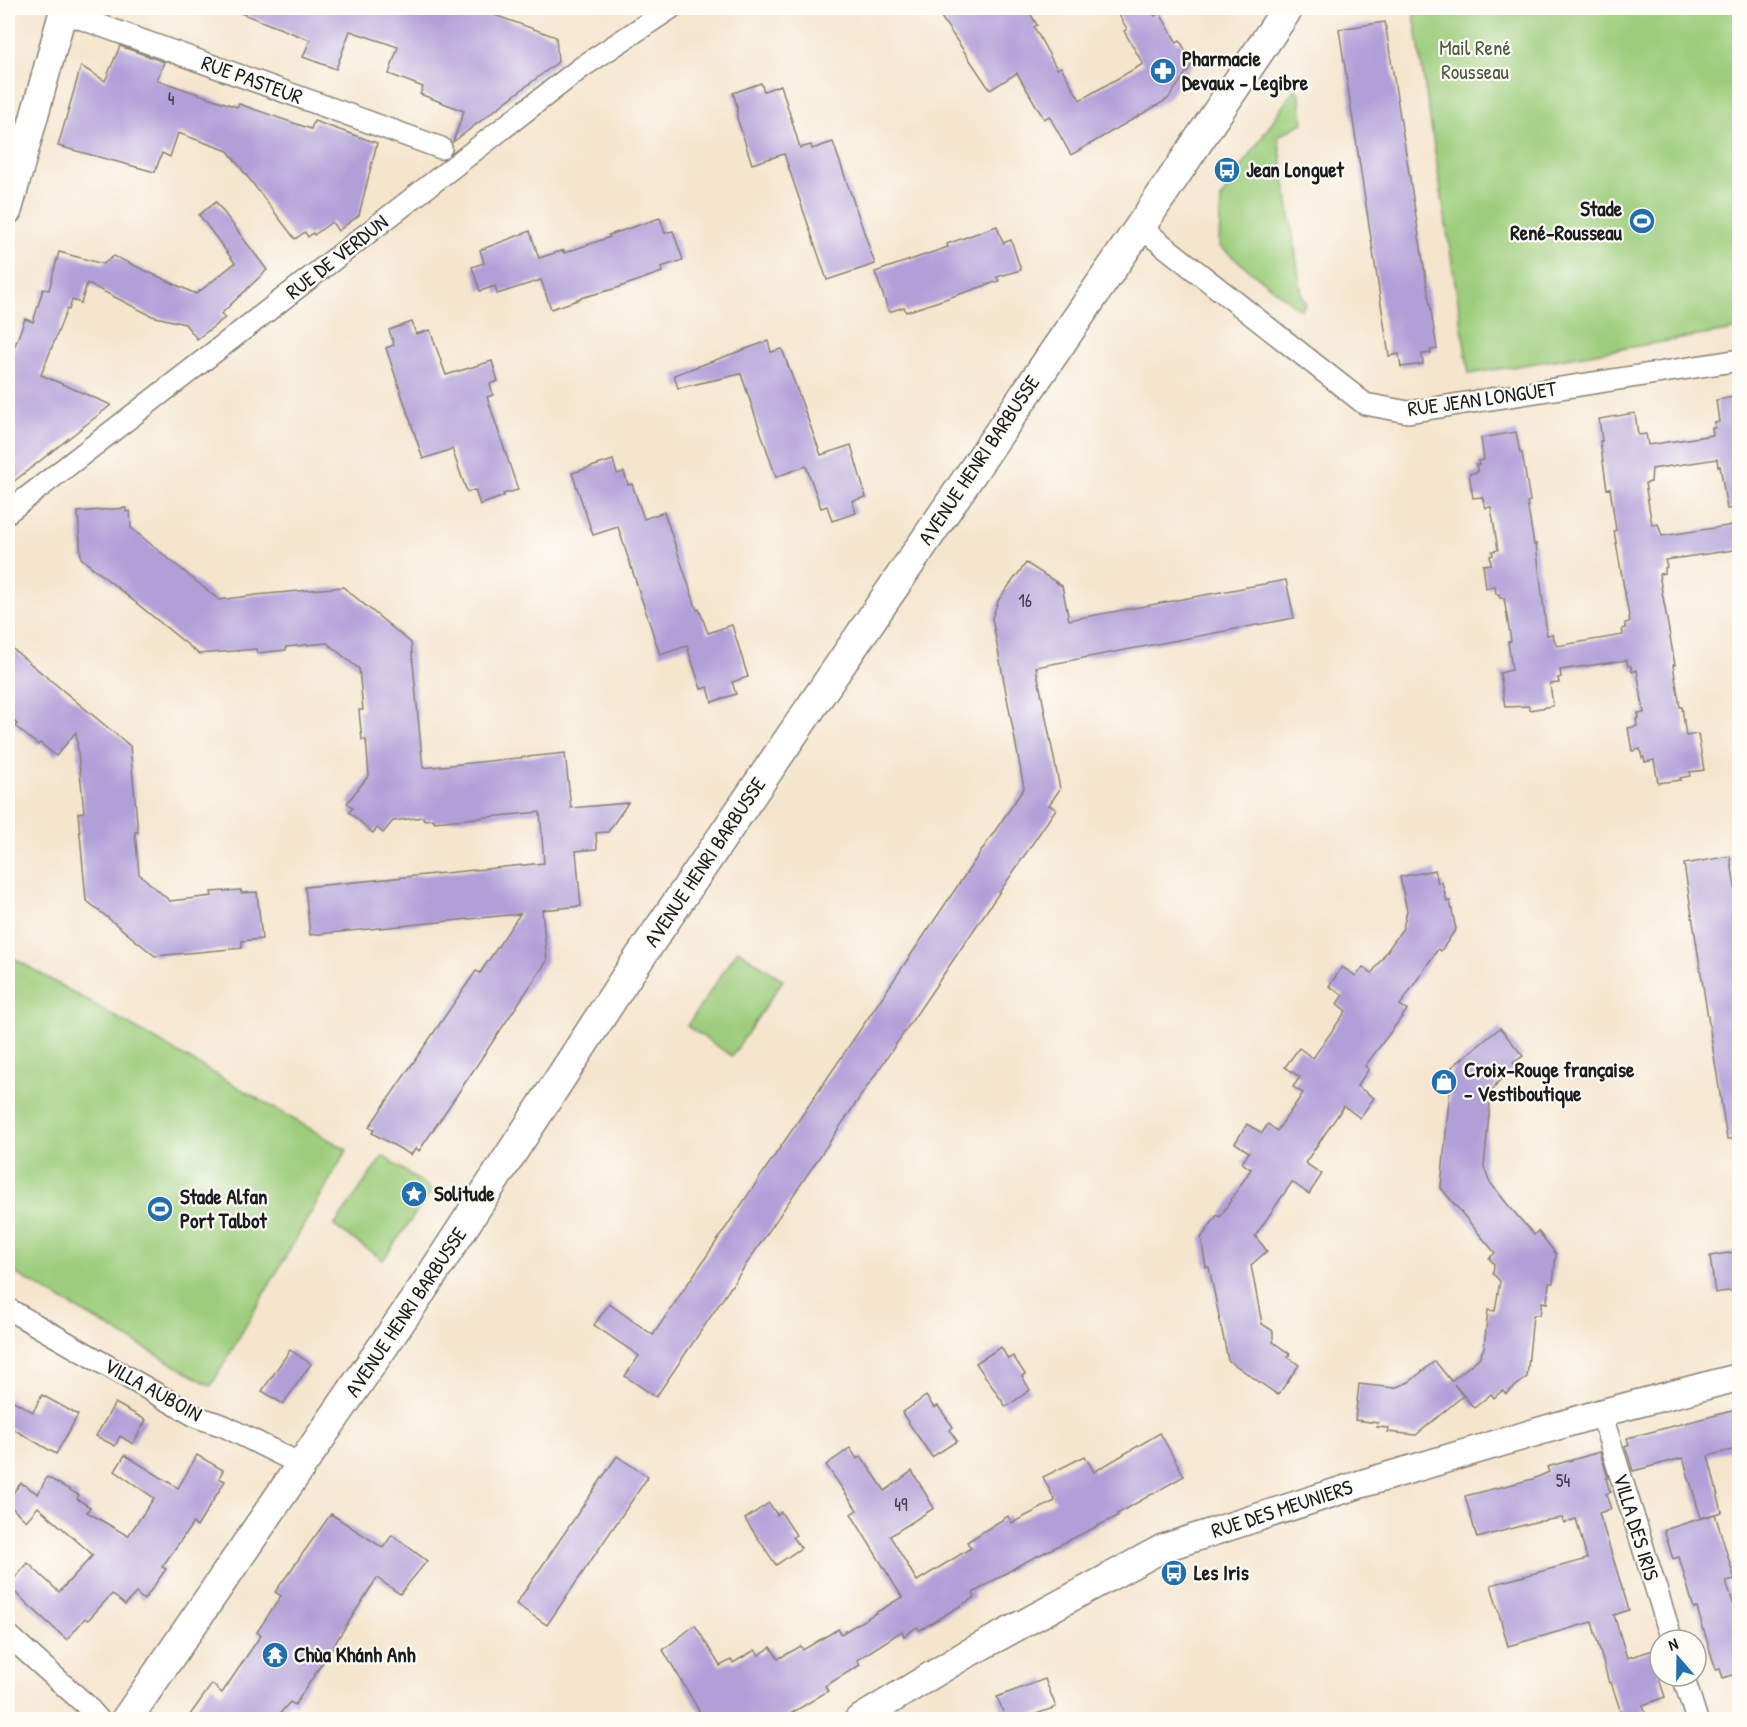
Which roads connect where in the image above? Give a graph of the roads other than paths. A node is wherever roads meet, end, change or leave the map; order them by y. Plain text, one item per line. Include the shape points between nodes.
1 (671, 8) edge
2 (1288, 8) edge
3 (64, 10) edge
4 (441, 148) dead end
5 (8, 211) edge
6 (1140, 227) junction
7 (1740, 360) edge
8 (8, 512) edge
9 (8, 1309) edge
10 (1740, 1377) edge
11 (1601, 1413) junction
12 (302, 1465) junction
13 (1668, 1628) edge
14 (8, 1635) edge
15 (1687, 1688) edge
16 (99, 1719) edge
17 (126, 1719) edge
18 (858, 1719) edge
19 (1697, 1719) edge

1 - 8 street, RUE DE VERDUN via 582,67
2 - 6 main road, AVENUE HENRI BARBUSSE
3 - 4 street, RUE PASTEUR
3 - 5 street
6 - 7 street, RUE JEAN LONGUET via 1365,404 1408,412
6 - 12 main road, AVENUE HENRI BARBUSSE via 627,976 428,1281
9 - 12 street, VILLA AUBOIN via 197,1417 224,1426
10 - 11 street, RUE DES MEUNIERS
11 - 13 street, VILLA DES IRIS
11 - 18 street, RUE DES MEUNIERS via 1163,1548 964,1655
12 - 17 main road, AVENUE HENRI BARBUSSE
14 - 16 street
15 - 19 street

